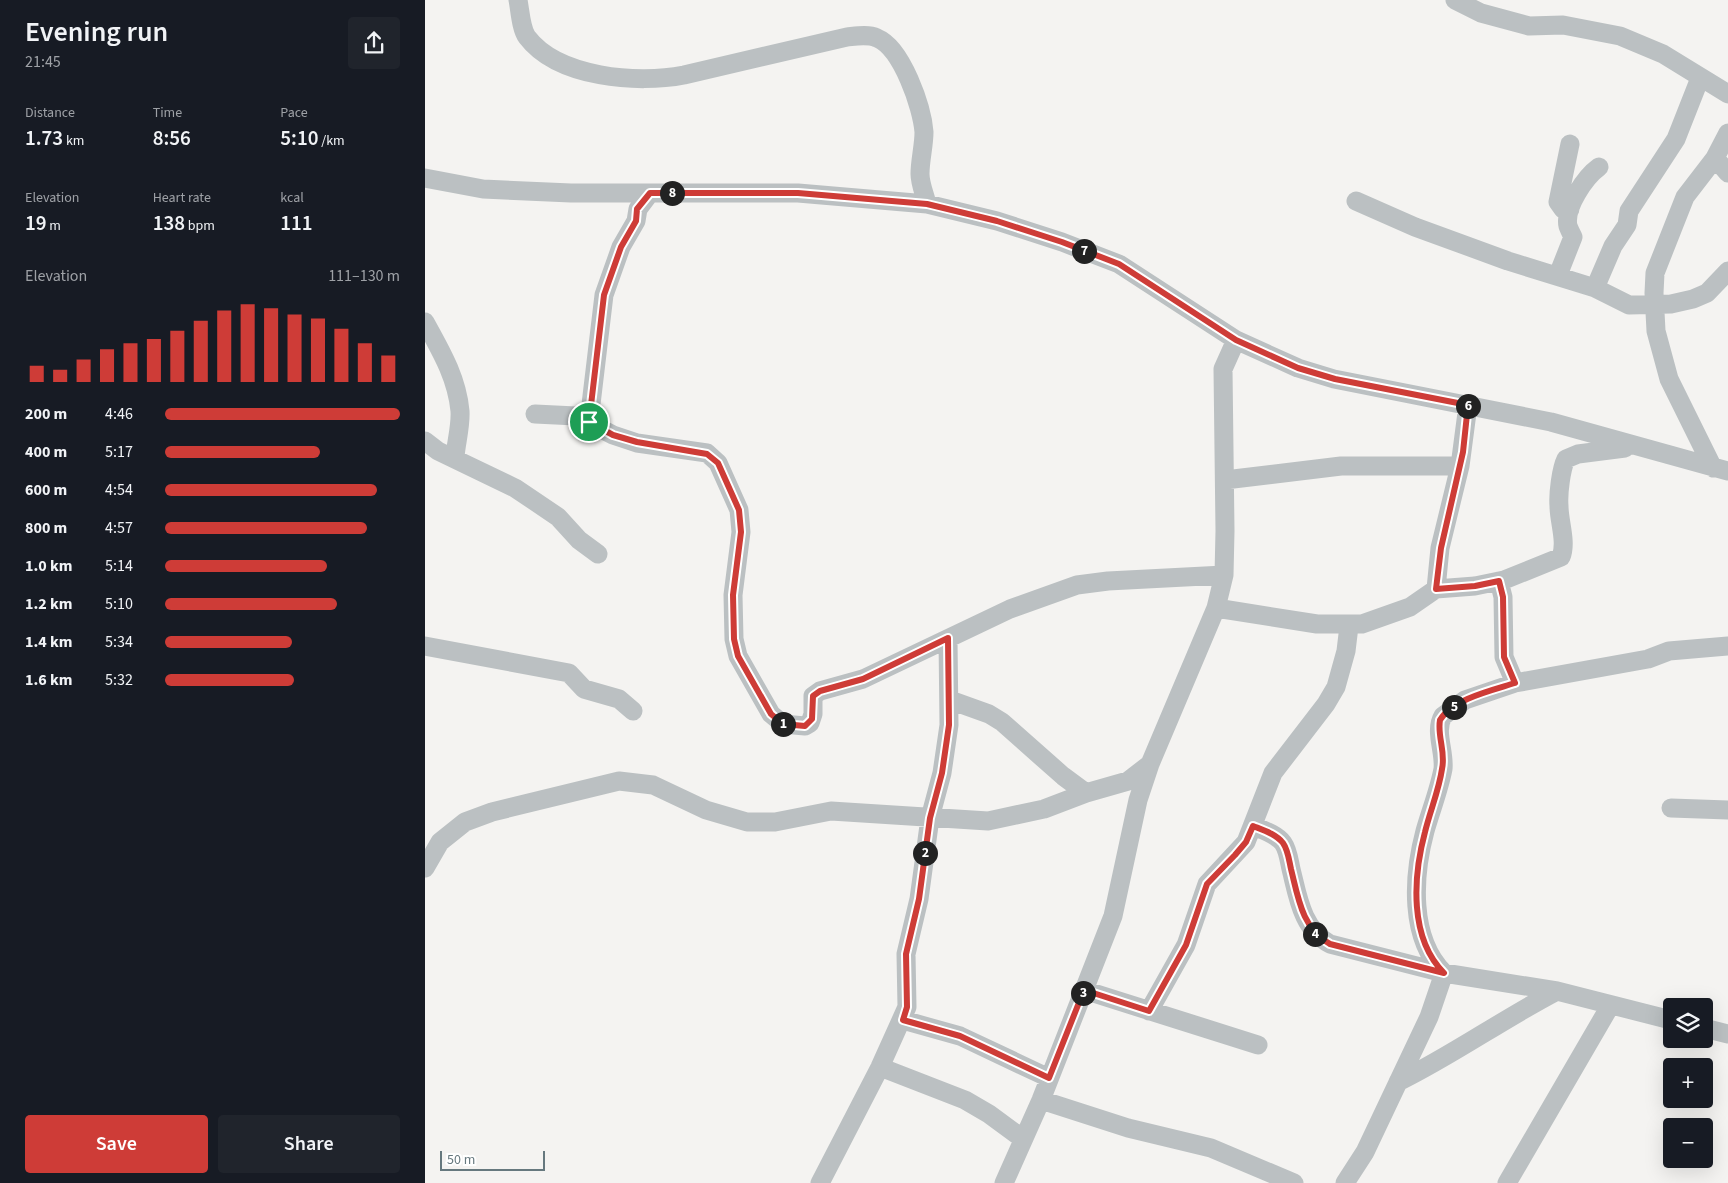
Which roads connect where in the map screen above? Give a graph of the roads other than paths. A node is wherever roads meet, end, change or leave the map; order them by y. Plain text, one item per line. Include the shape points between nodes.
1 (518, 0) edge
2 (1455, 0) edge
3 (1700, 78) junction
4 (1728, 94) edge
5 (1728, 133) edge
6 (1570, 144) dead end
7 (1715, 158) junction
8 (1599, 167) dead end
9 (1728, 173) edge
10 (425, 178) edge
11 (650, 193) junction
12 (1357, 201) dead end
13 (927, 204) junction
14 (1570, 209) junction
15 (1728, 271) edge
16 (1558, 275) junction
17 (1595, 288) junction
18 (1653, 305) junction
19 (425, 322) edge
20 (1236, 340) junction
21 (1468, 405) junction
22 (535, 414) dead end
23 (589, 422) junction
24 (425, 441) edge
25 (1640, 448) junction
26 (455, 457) junction
27 (1460, 466) junction
28 (1721, 469) edge
29 (1225, 480) junction
30 (598, 554) dead end
31 (1224, 575) junction
32 (1499, 581) junction
33 (1436, 589) junction
34 (1216, 608) junction
35 (1349, 626) junction
36 (948, 638) junction
37 (425, 646) edge
38 (1728, 646) edge
39 (1515, 683) junction
40 (950, 700) junction
41 (633, 711) dead end
42 (1150, 764) junction
43 (1086, 793) junction
44 (1671, 808) dead end
45 (1728, 810) edge
46 (930, 818) junction
47 (1253, 826) junction
48 (425, 868) edge
49 (1444, 973) junction
50 (1084, 990) junction
51 (1557, 992) junction
52 (1610, 1006) junction
53 (1149, 1011) junction
54 (1663, 1018) edge
55 (903, 1020) junction
56 (1713, 1030) edge
57 (1728, 1034) edge
58 (1258, 1045) dead end
59 (880, 1067) junction
60 (1049, 1078) junction
61 (1398, 1082) junction
62 (1041, 1100) junction
63 (1023, 1139) junction
64 (1257, 1177) edge
65 (821, 1183) edge
66 (1004, 1183) edge
67 (1294, 1183) edge
68 (1345, 1183) edge
69 (1507, 1183) edge

1 - 13 street via 526,36 549,56 594,73 634,78 684,75 847,37 864,35 878,38 891,48 921,111 920,175
2 - 3 street via 1481,13 1529,26 1563,25 1620,36 1663,54
3 - 4 street
3 - 17 street via 1676,138 1629,211 1627,225 1613,246
5 - 7 street
6 - 14 street via 1558,202 1563,208
7 - 9 street
7 - 18 street via 1685,197 1655,273
8 - 14 street via 1589,174
10 - 11 street via 483,189
11 - 13 street via 798,193
11 - 23 street via 637,209 636,221 621,247 604,295
12 - 16 street via 1415,227 1508,261
13 - 20 street via 997,221 1119,264
14 - 16 street via 1567,224 1573,237
15 - 18 street via 1707,293 1671,304
16 - 17 street
17 - 18 street via 1629,305
18 - 28 street via 1656,331 1669,379
19 - 26 street via 444,354 458,400 460,413
20 - 21 street via 1298,368 1335,379
20 - 29 street via 1223,369
21 - 25 street via 1551,422
21 - 27 street
22 - 23 street via 576,416
23 - 36 street via 613,435 637,442 707,454 718,463 739,510 741,532 733,582 735,647 746,673 771,714 783,724 805,726 810,723 813,696 820,691 863,679
24 - 26 street via 438,451
25 - 28 street
25 - 32 street via 1602,450 1566,459 1559,505 1564,546 1561,557
26 - 30 street via 523,493 558,517 579,540
27 - 29 street via 1341,466
27 - 33 street via 1441,548
29 - 31 street
31 - 34 street
31 - 36 street via 1087,583 1010,609
32 - 33 street
32 - 39 street via 1503,597 1504,657
33 - 35 street via 1392,614
34 - 35 street
34 - 42 street
35 - 47 street via 1336,687 1273,773
36 - 40 street
37 - 41 street via 569,673 584,689 619,699
38 - 39 street via 1669,651 1647,659
39 - 49 street via 1465,700 1440,720 1443,763 1421,850 1417,888 1422,939 1427,952
40 - 43 street via 1002,722
40 - 46 street via 946,748
42 - 43 street via 1128,781
42 - 50 street via 1113,916
43 - 46 street via 1044,809 988,821
44 - 45 street
46 - 48 street via 831,811 775,822 747,822 706,810 653,785 619,781 492,812 465,822 440,842
46 - 55 street via 919,899 906,954 907,1007
47 - 49 street via 1283,842 1304,914 1310,929 1319,938 1330,944
47 - 53 street via 1246,842 1207,884 1186,945
49 - 51 street
49 - 61 street via 1429,1017
50 - 53 street
50 - 60 street
51 - 52 street
51 - 61 street
52 - 54 street
52 - 69 street
53 - 58 street
55 - 59 street
55 - 60 street via 960,1036
56 - 57 street
59 - 63 street via 965,1100
59 - 65 street
60 - 62 street
61 - 68 street via 1365,1152
62 - 63 street
62 - 64 street via 1128,1128 1211,1148
63 - 66 street
64 - 67 street

